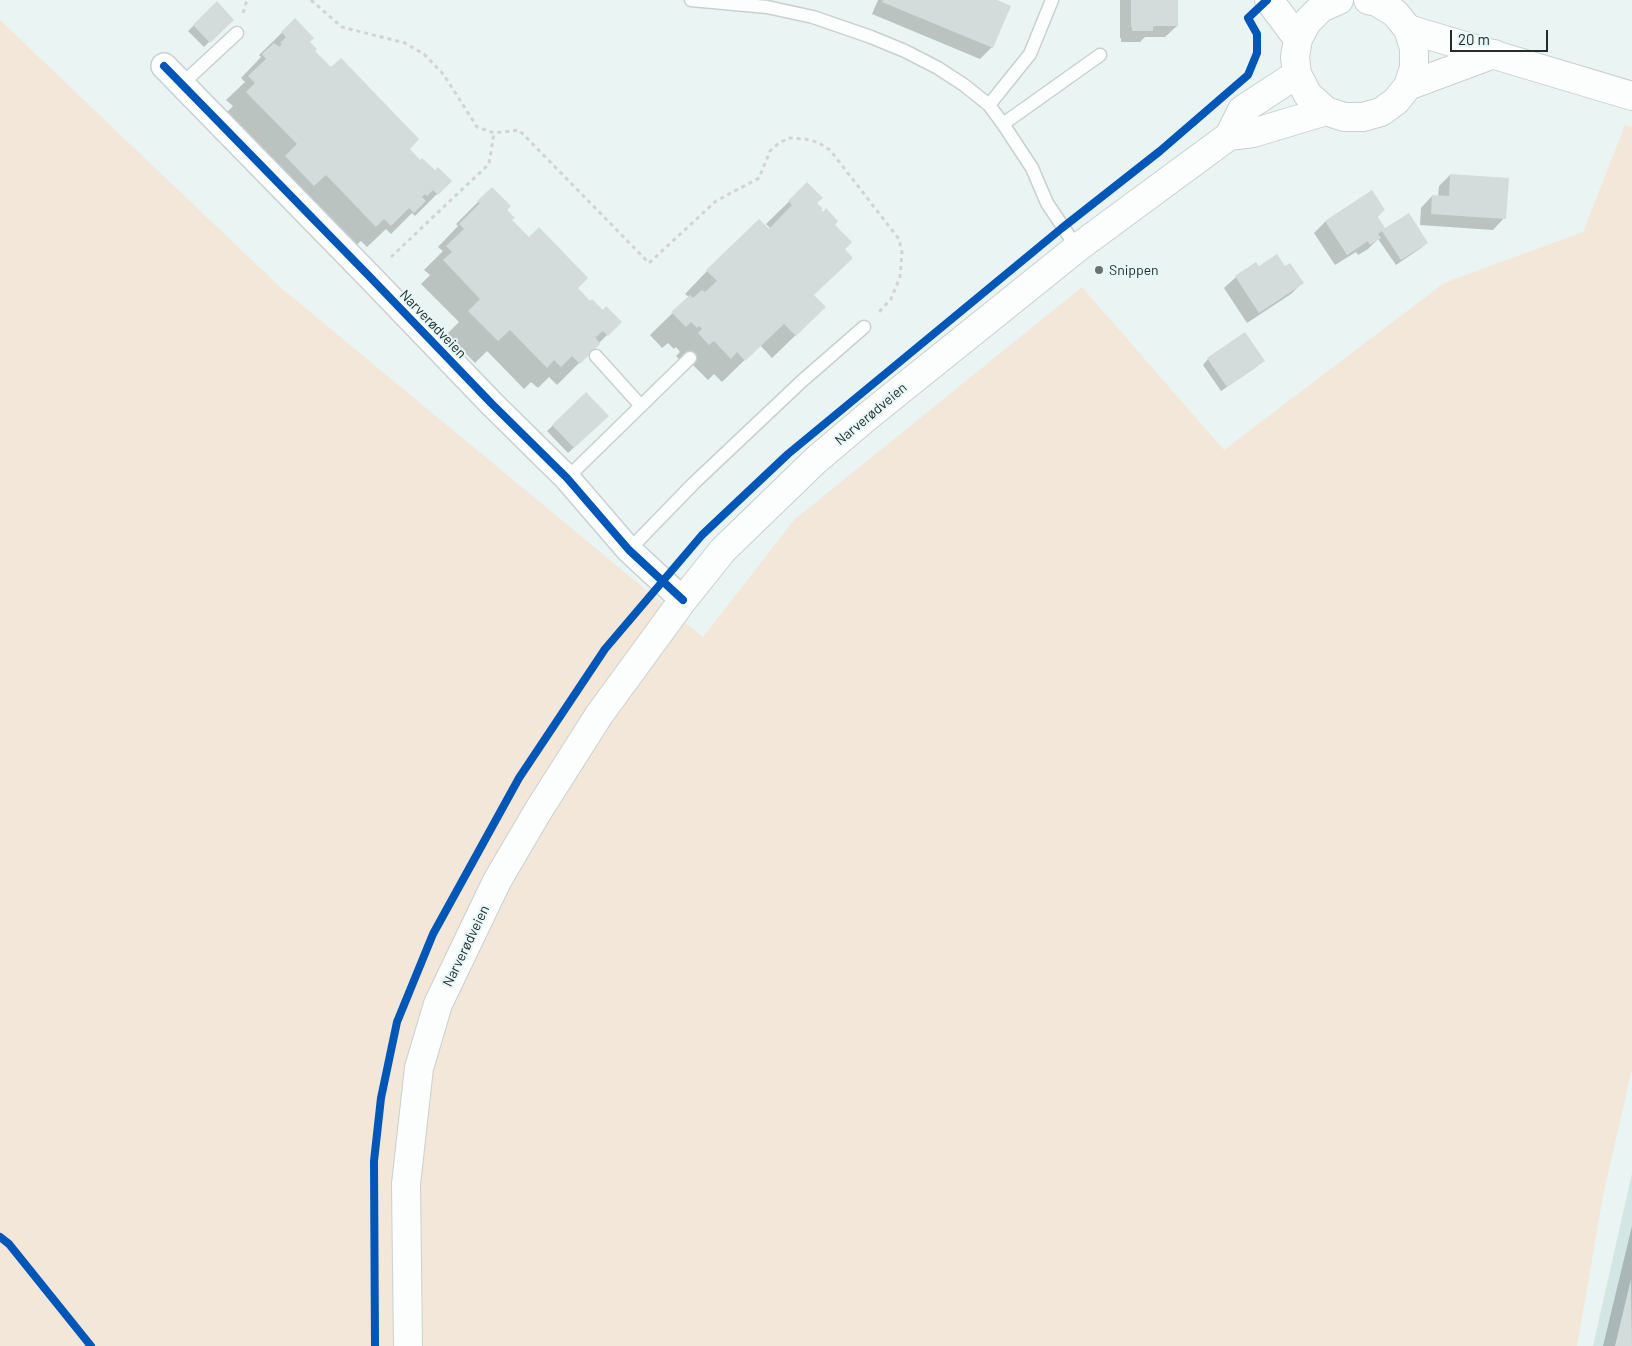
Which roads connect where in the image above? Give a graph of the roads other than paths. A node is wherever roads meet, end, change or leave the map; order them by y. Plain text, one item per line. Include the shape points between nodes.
1 (692, 0) edge
2 (1052, 0) edge
3 (1269, 0) edge
4 (1339, 0) edge
5 (1374, 1) edge
6 (1408, 29) junction
7 (237, 32) dead end
8 (1298, 39) junction
9 (1494, 54) junction
10 (1100, 55) dead end
11 (164, 66) dead end
12 (1298, 74) junction
13 (182, 84) junction
14 (1408, 86) junction
15 (1632, 96) edge
16 (989, 105) junction
17 (1326, 111) junction
18 (1004, 124) junction
19 (1229, 136) junction
20 (1077, 248) junction
21 (864, 327) road end
22 (596, 356) dead end
23 (690, 358) dead end
24 (641, 406) junction
25 (567, 478) junction
26 (629, 550) junction
27 (683, 600) junction
28 (408, 1346) edge

1 - 16 lane via 767,7 813,17 872,37 938,68
2 - 16 lane via 1030,54
3 - 8 main road
4 - 8 main road via 1321,8 1307,22
5 - 6 main road via 1395,13
6 - 9 main road
6 - 14 main road via 1414,48 1414,68
7 - 13 lane
8 - 12 main road via 1295,57
9 - 14 main road
9 - 15 main road
10 - 18 lane
11 - 13 street, Narverødveien
12 - 17 main road via 1308,96
12 - 19 main road, Narverødveien via 1242,110
13 - 25 street, Narverødveien
14 - 17 main road via 1396,102 1363,118 1344,117
16 - 18 lane
17 - 19 main road, Narverødveien via 1253,133
18 - 20 lane via 1032,168 1047,203
19 - 20 main road, Narverødveien
20 - 27 main road, Narverødveien via 816,460 723,550
21 - 26 lane via 795,387
22 - 24 lane
23 - 24 lane
24 - 25 lane
25 - 26 street, Narverødveien
26 - 27 street, Narverødveien
27 - 28 main road, Narverødveien via 599,715 538,811 497,881 438,1004 419,1068 406,1184

